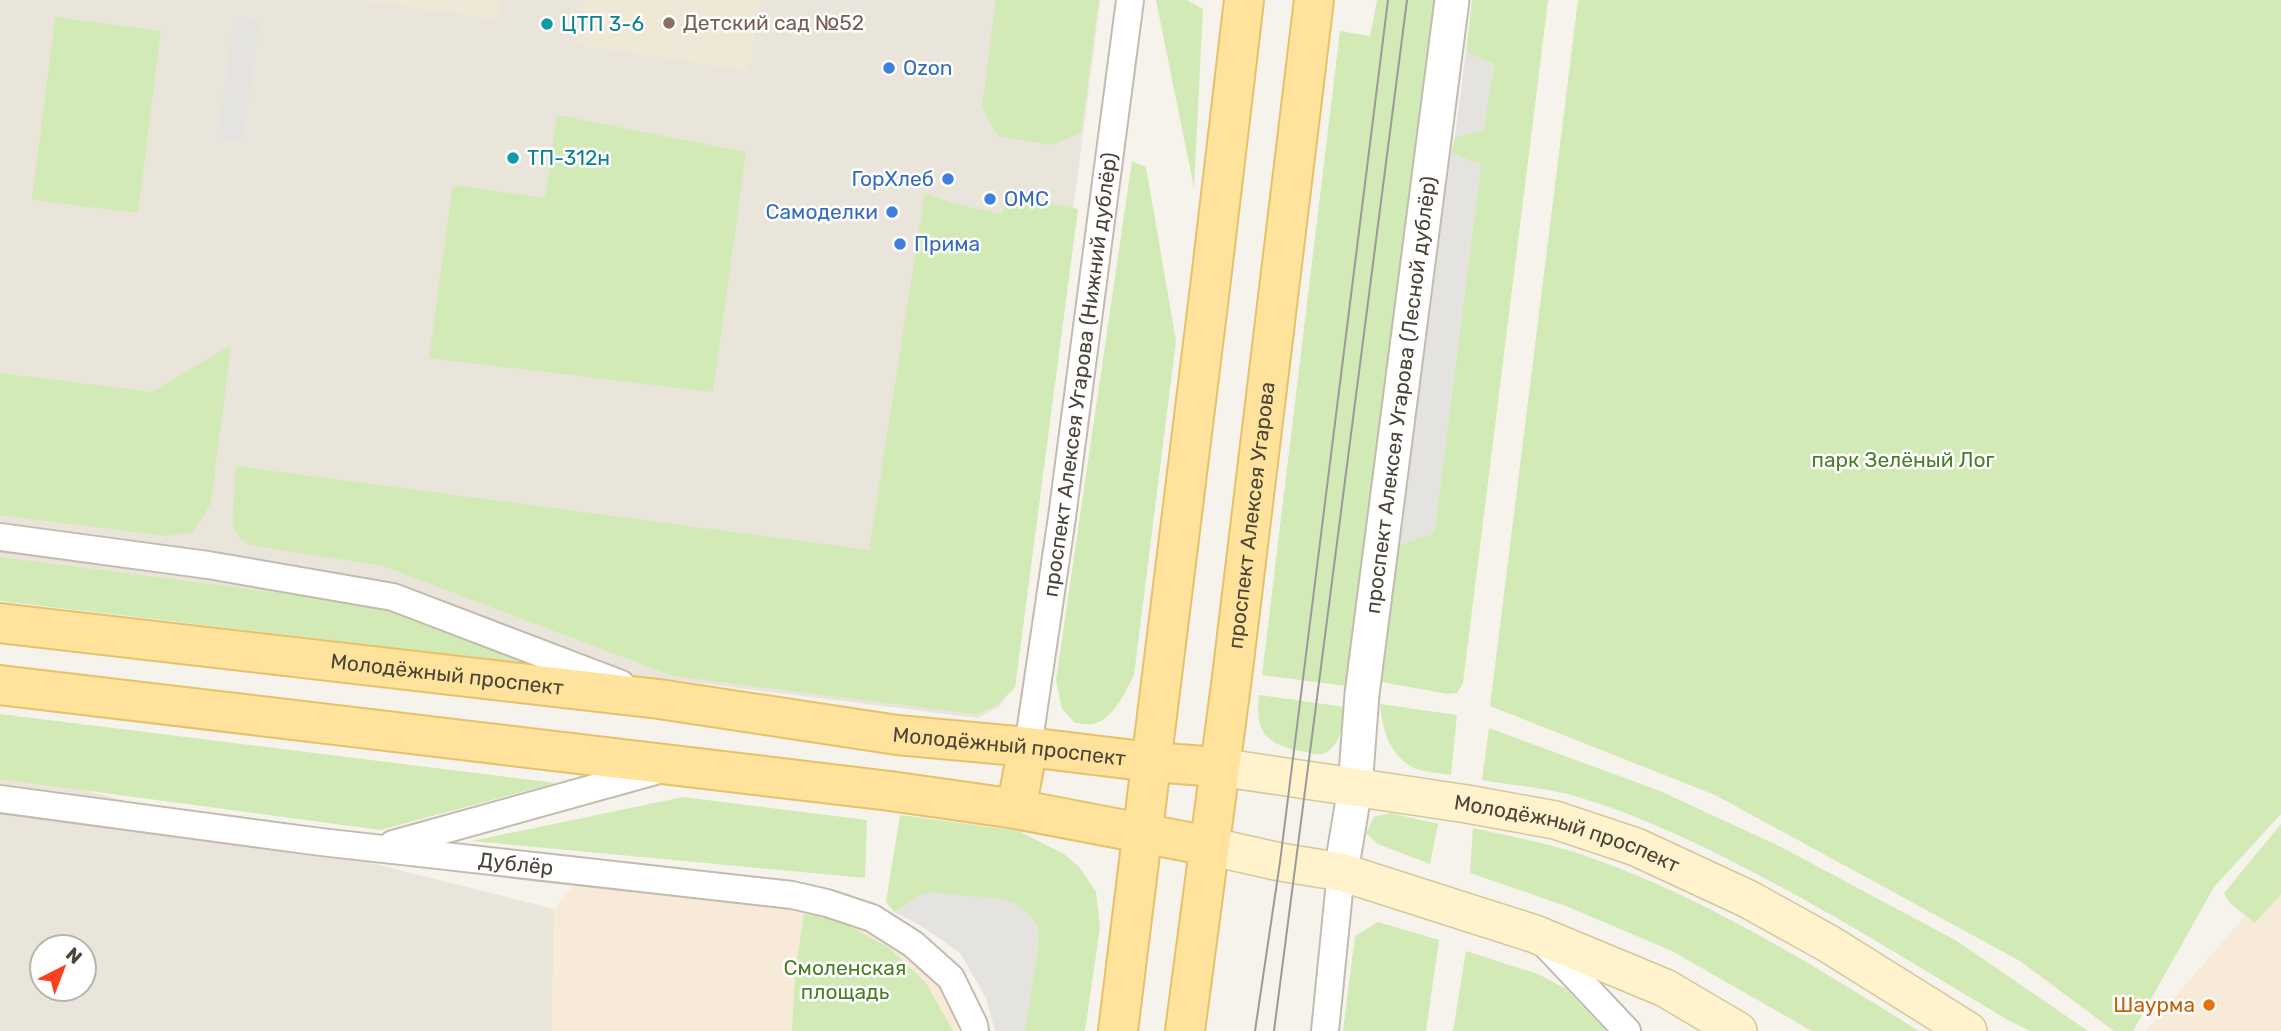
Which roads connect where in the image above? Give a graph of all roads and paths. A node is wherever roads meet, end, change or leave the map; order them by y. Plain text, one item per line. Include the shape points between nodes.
1 (1130, 0) edge
2 (1244, 0) edge
3 (1314, 0) edge
4 (1452, 0) edge
5 (0, 537) edge
6 (0, 623) edge
7 (0, 685) edge
8 (659, 699) junction
9 (1028, 747) junction
10 (1151, 762) junction
11 (672, 766) junction
12 (1219, 768) junction
13 (1354, 788) junction
14 (0, 799) edge
15 (1016, 809) junction
16 (1142, 833) junction
17 (1209, 846) junction
18 (381, 848) junction
19 (1341, 872) junction
20 (1535, 934) junction
21 (975, 1031) edge
22 (1118, 1031) edge
23 (1185, 1031) edge
24 (1325, 1031) edge
25 (1627, 1031) edge
26 (1738, 1031) edge
27 (1968, 1031) edge

1 - 9 street, проспект Алексея Угарова (Нижний дублёр)
2 - 10 main road
3 - 12 main road, проспект Алексея Угарова
4 - 13 street, проспект Алексея Угарова (Лесной дублёр) via 1362,694
5 - 8 street via 208,565 393,597
6 - 8 main road, Молодёжный проспект
7 - 11 main road
8 - 9 main road, Молодёжный проспект via 897,734
9 - 10 main road, Молодёжный проспект
9 - 15 main road
10 - 12 main road, Молодёжный проспект
10 - 16 main road
11 - 15 main road
11 - 18 street
12 - 13 main road, Молодёжный проспект
12 - 17 main road, проспект Алексея Угарова
13 - 19 street, проспект Алексея Угарова (Лесной дублёр)
13 - 27 main road, Молодёжный проспект via 1555,820 1636,848 1748,899
14 - 18 street, Дублёр
15 - 16 main road
16 - 17 main road
16 - 22 main road
17 - 19 main road
17 - 23 main road, проспект Алексея Угарова
18 - 21 street, Дублёр via 792,895 827,903 872,918 913,944 951,978
19 - 20 main road
19 - 24 street
20 - 25 street
20 - 26 main road via 1665,988

